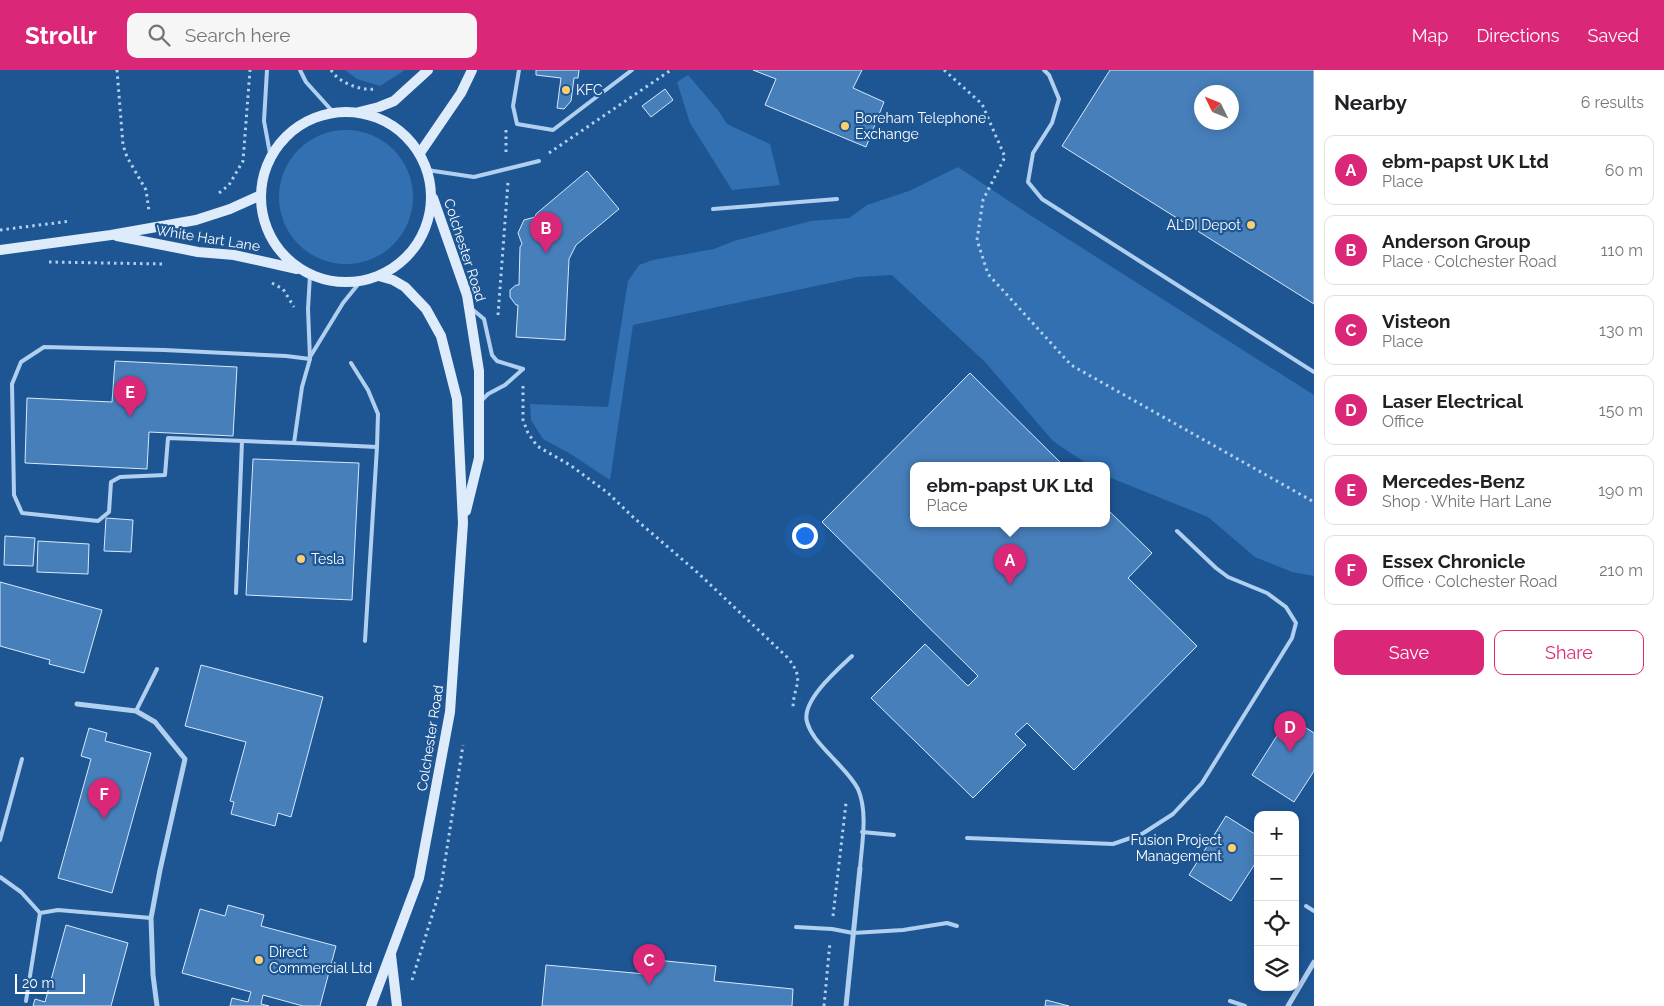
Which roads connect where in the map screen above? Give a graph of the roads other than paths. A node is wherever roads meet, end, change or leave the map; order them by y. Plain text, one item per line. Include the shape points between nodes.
1 (267, 70) edge
2 (300, 70) edge
3 (428, 70) edge
4 (472, 70) edge
5 (519, 70) edge
6 (632, 70) edge
7 (1044, 70) edge
8 (355, 112) junction
9 (334, 113) junction
10 (420, 154) junction
11 (270, 159) junction
12 (539, 160) road end
13 (427, 170) junction
14 (432, 192) junction
15 (261, 195) junction
16 (837, 199) dead end
17 (713, 209) dead end
18 (111, 235) junction
19 (0, 250) edge
20 (300, 270) junction
21 (310, 275) junction
22 (379, 276) junction
23 (360, 282) junction
24 (470, 308) junction
25 (310, 358) junction
26 (351, 363) dead end
27 (1314, 372) edge
28 (479, 402) junction
29 (242, 441) junction
30 (294, 443) junction
31 (377, 447) junction
32 (463, 523) junction
33 (1177, 531) dead end
34 (236, 593) dead end
35 (365, 641) dead end
36 (852, 656) dead end
37 (157, 669) dead end
38 (77, 704) dead end
39 (136, 711) junction
40 (22, 759) dead end
41 (862, 832) junction
42 (894, 835) dead end
43 (967, 838) dead end
44 (0, 840) edge
45 (860, 868) joint
46 (0, 877) edge
47 (1306, 906) dead end
48 (1314, 911) edge
49 (40, 912) junction
50 (151, 918) junction
51 (956, 926) dead end
52 (796, 927) dead end
53 (853, 933) junction
54 (391, 952) junction
55 (1314, 962) edge
56 (26, 1001) dead end
57 (1230, 1001) dead end
58 (157, 1006) edge
59 (371, 1006) edge
60 (397, 1006) edge
61 (846, 1006) edge
62 (1245, 1006) edge
63 (1288, 1006) edge

1 - 11 lane via 264,121
2 - 9 lane via 306,82
3 - 8 main road via 394,101 379,108
4 - 10 main road via 461,93
5 - 6 lane via 513,106 517,124 553,130
7 - 27 lane via 1059,99 1052,123 1033,153 1028,182 1042,199
8 - 9 main road
8 - 10 main road via 390,124
9 - 11 main road via 300,126 286,137
10 - 13 main road
11 - 15 main road
12 - 13 lane via 474,177
13 - 14 main road
14 - 22 main road via 428,221 419,242 401,263
14 - 24 main road, Colchester Road
15 - 18 main road, White Hart Lane via 196,220
15 - 20 main road via 264,221 271,238
16 - 17 lane
18 - 19 main road, White Hart Lane
18 - 20 main road, White Hart Lane via 198,252 234,255
20 - 21 main road
21 - 23 main road via 336,282
21 - 25 lane
22 - 23 main road
22 - 32 main road, Colchester Road via 404,287 426,309 441,336 457,399
23 - 25 lane via 343,303
24 - 28 main road, Colchester Road via 479,371
24 - 28 lane via 484,319 492,355 523,369
25 - 29 lane via 174,350 44,348 21,362 12,384 14,495 22,512 98,521 109,512 111,482 120,478 165,475 168,438
25 - 30 lane
26 - 31 lane via 378,414
28 - 32 main road, Colchester Road via 479,458
29 - 30 lane
29 - 34 lane
30 - 31 lane
31 - 35 lane
32 - 54 main road, Colchester Road via 450,712 419,878
33 - 43 lane via 1228,577 1267,593 1286,607 1296,624 1292,638 1202,783 1173,814 1142,834 1113,844
36 - 41 lane via 825,683 807,708 807,720 813,735 858,788 863,812
37 - 39 lane
38 - 39 street
39 - 50 street via 155,722 185,759
40 - 44 lane
41 - 42 lane
41 - 45 lane
45 - 53 street
46 - 49 lane via 21,892
47 - 48 lane
49 - 50 lane via 58,910
49 - 56 lane
50 - 58 street
51 - 53 lane via 947,923
52 - 53 lane
53 - 61 street
54 - 59 main road, Colchester Road
54 - 60 main road, Colchester Road
55 - 63 street
57 - 62 lane

